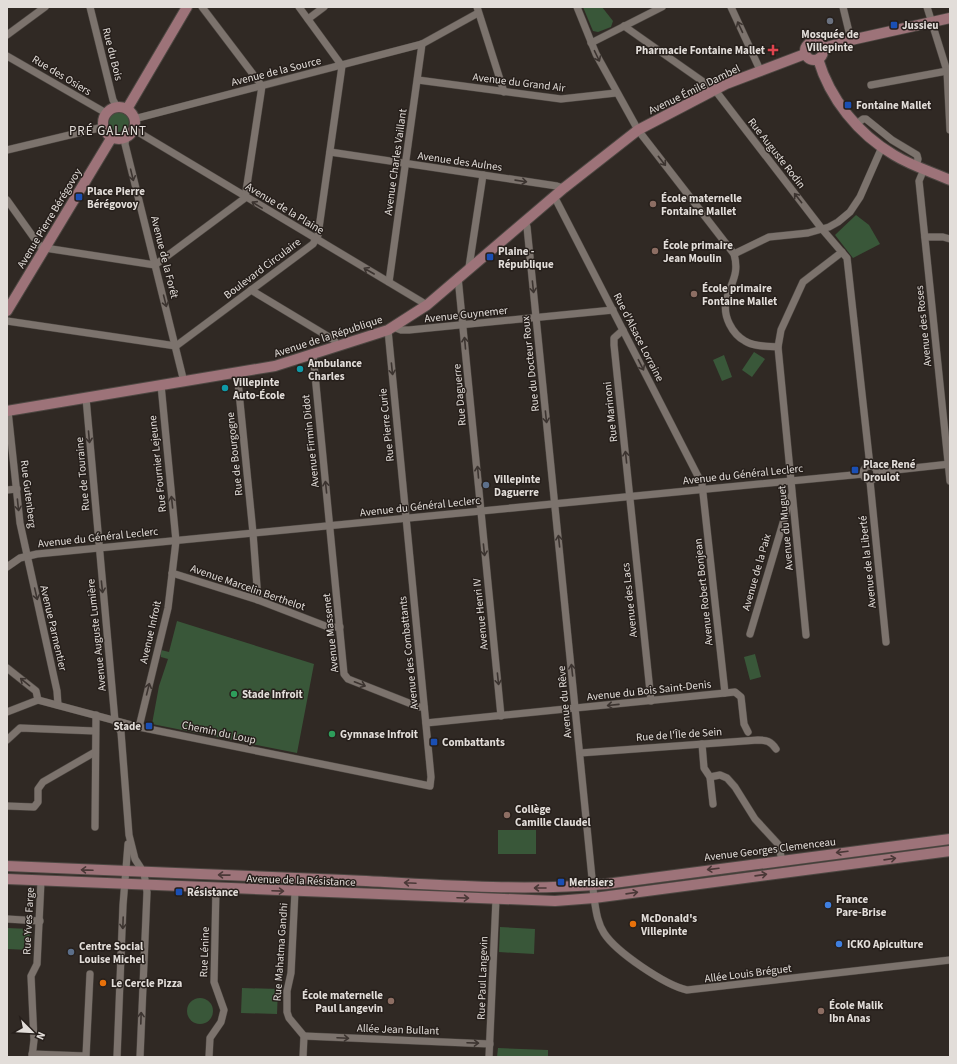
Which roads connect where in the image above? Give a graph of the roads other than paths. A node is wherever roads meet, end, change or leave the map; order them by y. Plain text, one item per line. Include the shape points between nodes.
1 (45, 7) edge
2 (90, 7) edge
3 (187, 7) edge
4 (202, 7) edge
5 (299, 7) edge
6 (324, 7) edge
7 (577, 7) edge
8 (662, 7) edge
9 (731, 7) edge
10 (843, 7) edge
11 (927, 7) edge
12 (478, 10) edge
13 (950, 18) edge
14 (308, 19) junction
15 (932, 22) junction
16 (624, 26) junction
17 (7, 35) edge
18 (851, 40) junction
19 (591, 43) junction
20 (422, 44) junction
21 (823, 48) junction
22 (805, 54) junction
23 (7, 56) edge
24 (818, 59) junction
25 (342, 66) junction
26 (948, 68) edge
27 (761, 72) junction
28 (418, 80) junction
29 (871, 84) dead end
30 (262, 86) junction
31 (715, 90) junction
32 (504, 92) junction
33 (616, 93) junction
34 (122, 108) junction
35 (106, 113) junction
36 (134, 124) junction
37 (855, 125) junction
38 (103, 127) junction
39 (638, 130) junction
40 (950, 130) edge
41 (112, 137) junction
42 (126, 137) junction
43 (882, 147) junction
44 (7, 150) edge
45 (330, 152) junction
46 (406, 164) junction
47 (920, 168) junction
48 (483, 175) junction
49 (950, 179) edge
50 (564, 188) junction
51 (554, 196) junction
52 (245, 198) junction
53 (7, 200) edge
54 (525, 221) junction
55 (822, 229) junction
56 (925, 237) junction
57 (950, 239) edge
58 (316, 240) junction
59 (44, 248) junction
60 (842, 252) junction
61 (734, 254) junction
62 (155, 265) junction
63 (470, 267) junction
64 (458, 277) junction
65 (388, 282) junction
66 (251, 290) junction
67 (427, 305) junction
68 (613, 310) junction
69 (7, 311) edge
70 (536, 318) junction
71 (7, 321) edge
72 (464, 325) junction
73 (391, 329) junction
74 (623, 330) junction
75 (176, 346) junction
76 (338, 346) junction
77 (778, 347) junction
78 (313, 354) junction
79 (237, 372) junction
80 (184, 382) junction
81 (160, 386) junction
82 (86, 398) junction
83 (8, 411) edge
84 (950, 464) edge
85 (870, 466) junction
86 (877, 472) junction
87 (862, 474) junction
88 (792, 480) junction
89 (870, 480) junction
90 (950, 481) edge
91 (17, 489) junction
92 (704, 489) junction
93 (7, 490) edge
94 (792, 494) junction
95 (630, 496) junction
96 (555, 504) junction
97 (480, 511) junction
98 (406, 518) junction
99 (330, 526) junction
100 (253, 533) junction
101 (176, 541) junction
102 (100, 548) junction
103 (27, 556) junction
104 (7, 567) edge
105 (172, 573) junction
106 (258, 600) junction
107 (340, 627) junction
108 (750, 634) dead end
109 (806, 635) dead end
110 (886, 642) dead end
111 (7, 668) edge
112 (725, 693) junction
113 (38, 700) junction
114 (651, 701) junction
115 (58, 705) junction
116 (424, 707) junction
117 (576, 709) junction
118 (7, 712) edge
119 (96, 715) junction
120 (501, 716) junction
121 (115, 721) junction
122 (426, 723) junction
123 (139, 726) junction
124 (95, 731) junction
125 (748, 732) dead end
126 (7, 740) edge
127 (702, 744) junction
128 (776, 749) dead end
129 (95, 752) junction
130 (580, 753) junction
131 (710, 777) junction
132 (430, 786) joint
133 (713, 804) dead end
134 (7, 806) edge
135 (95, 827) dead end
136 (129, 835) junction
137 (950, 839) edge
138 (950, 851) edge
139 (782, 860) junction
140 (7, 866) edge
141 (126, 872) junction
142 (144, 873) junction
143 (7, 879) edge
144 (41, 881) junction
145 (125, 884) junction
146 (146, 885) junction
147 (593, 885) junction
148 (216, 888) junction
149 (295, 891) junction
150 (594, 898) junction
151 (496, 899) junction
152 (7, 919) edge
153 (40, 921) junction
154 (950, 960) edge
155 (90, 974) dead end
156 (304, 1036) junction
157 (490, 1044) junction
158 (32, 1055) edge
159 (117, 1057) edge
160 (140, 1057) edge
161 (209, 1057) edge
162 (303, 1057) edge
163 (489, 1057) edge

1 - 17 street
2 - 34 street, Rue du Bois via 113,100
3 - 34 main road
4 - 30 street
5 - 14 street
6 - 14 street
7 - 19 street
8 - 16 street
27 -> 9 street
10 - 18 street
11 - 15 street
12 - 20 street, Avenue de la Source
12 - 32 street
13 - 15 main road
14 - 25 street
15 - 18 main road
15 - 26 street
16 - 19 street
16 - 31 street, Rue Auguste Rodin
18 - 21 main road
19 -> 33 street
20 - 25 street, Avenue de la Source
20 - 28 street, Avenue Charles Vaillant
21 - 22 main road via 818,42 810,42 806,46
21 - 24 main road
22 - 24 main road via 810,60
22 - 27 main road, Avenue Émile Dambel
23 - 35 street, Rue des Osiers
24 - 37 main road via 828,84
25 - 30 street, Avenue de la Source
25 - 45 street, Boulevard Circulaire
26 - 29 street
26 - 40 street
27 - 31 main road, Avenue Émile Dambel
28 - 32 street, Avenue du Grand Air
28 - 46 street, Avenue Charles Vaillant
30 - 36 street, Avenue de la Source
30 - 52 street
31 - 39 main road, Avenue Émile Dambel
55 -> 31 street, Rue Auguste Rodin
32 - 33 street, Avenue du Grand Air via 561,99
33 - 39 street
34 - 35 main road
34 - 36 main road
35 - 38 main road
36 - 42 main road
36 - 52 street, Avenue de la Plaine
37 - 43 main road
37 - 47 street via 866,119 892,140 917,155
38 - 41 main road
38 - 44 street
39 - 50 main road, Avenue de la République
39 -> 61 street
41 - 42 main road
41 - 59 main road, Avenue Pierre Bérégovoy
42 -> 62 street, Avenue de la Forêt via 125,144
43 - 47 main road
43 - 55 street via 855,206 832,226
45 - 46 street, Avenue des Aulnes
45 - 58 street, Boulevard Circulaire
46 - 48 street, Avenue des Aulnes
46 - 65 street, Avenue Charles Vaillant
47 - 49 main road
47 - 56 street, Avenue des Roses
48 -> 50 street, Avenue des Aulnes
48 - 63 street
50 - 51 main road, Avenue de la République
51 - 54 main road, Avenue de la République
51 - 68 street, Rue d'Alsace Lorraine
58 -> 52 street, Avenue de la Plaine
52 - 62 street
53 - 59 street
54 - 63 main road, Avenue de la République
54 -> 70 street, Rue du Docteur Roux
55 - 60 street, Rue Auguste Rodin
55 - 61 street via 808,233 769,236
56 - 57 street
56 - 84 street, Avenue des Roses
65 -> 58 street, Avenue de la Plaine
58 - 66 street, Boulevard Circulaire
59 - 62 street
59 - 69 main road, Avenue Pierre Bérégovoy
60 - 77 street, Avenue du Muguet via 803,282 781,330
60 - 85 street, Rue Auguste Rodin via 848,261
61 - 77 street via 736,276 725,313 729,324 744,341 755,345
62 -> 75 street, Avenue de la Forêt
63 - 64 main road, Avenue de la République
64 - 67 main road, Avenue de la République
64 - 72 street, Rue Daguerre
65 - 67 street, Avenue de la Plaine
66 - 75 street, Boulevard Circulaire
66 - 76 street via 334,340
67 - 73 main road, Avenue de la République
68 - 70 street, Avenue Guynemer
68 - 74 street, Rue d'Alsace Lorraine
70 - 72 street, Avenue Guynemer
70 -> 96 street, Rue du Docteur Roux
71 - 75 street
72 - 73 street, Avenue Guynemer
97 -> 72 street, Rue Daguerre
73 - 76 main road, Avenue de la République
73 -> 98 street, Rue Pierre Curie
74 -> 92 street, Rue d'Alsace Lorraine
95 -> 74 street, Rue Marinoni via 614,345 614,338
75 - 80 street, Avenue de la Forêt
76 - 78 main road, Avenue de la République
77 - 88 street, Avenue du Muguet
78 - 79 main road, Avenue de la République via 276,366
99 -> 78 street, Avenue Firmin Didot
79 - 80 main road, Avenue de la République
79 - 100 street, Rue de Bourgogne
80 - 81 main road, Avenue de la République
81 - 82 main road, Avenue de la République
101 -> 81 street, Rue Fournier Lejeune
82 - 83 main road, Avenue de la République
82 -> 102 street, Rue de Touraine
83 - 91 street, Rue Gutenberg
84 - 86 street
84 - 90 street, Avenue des Roses
85 - 86 street
85 - 87 street via 866,467
86 - 89 street via 876,477
87 - 88 street, Avenue du Général Leclerc
87 - 89 street
88 - 92 street, Avenue du Général Leclerc
88 - 94 street, Avenue du Muguet
89 - 110 street, Avenue de la Liberté
91 - 93 street
91 -> 103 street, Rue Gutenberg via 20,523
92 - 95 street, Avenue du Général Leclerc
92 - 112 street, Avenue Robert Bonjean
94 - 108 street, Avenue de la Paix
94 - 109 street, Avenue du Muguet
95 - 96 street, Avenue du Général Leclerc
95 - 114 street, Avenue des Lacs
96 - 97 street, Avenue du Général Leclerc
117 -> 96 street, Avenue du Rêve
97 - 98 street, Avenue du Général Leclerc
97 -> 120 street, Avenue Henri IV
98 - 99 street, Avenue du Général Leclerc
98 - 116 street, Avenue des Combattants
99 - 100 street, Avenue du Général Leclerc
99 - 107 street, Avenue Massenet
100 - 101 street, Avenue du Général Leclerc
100 - 106 street, Rue de Bourgogne
101 - 102 street, Avenue du Général Leclerc
101 - 105 street, Avenue Infroit
102 - 103 street, Avenue du Général Leclerc
102 -> 121 street, Avenue Auguste Lumière
103 - 104 street, Avenue du Général Leclerc
103 -> 115 street, Avenue Parmentier
105 - 106 street, Avenue Marcelin Berthelot
123 -> 105 street, Avenue Infroit via 168,608
106 - 107 street, Avenue Marcelin Berthelot via 328,627
107 -> 116 street, Avenue Massenet via 344,674 348,679
113 -> 111 street via 36,691
112 - 114 street, Avenue du Bois Saint-Denis
112 - 125 street, Avenue du Bois Saint-Denis via 735,692 741,697 744,724
113 - 115 street, Chemin du Loup
113 - 118 street
114 -> 117 street, Avenue du Bois Saint-Denis
115 - 119 street, Chemin du Loup
116 - 122 street, Avenue des Combattants
117 - 120 street, Avenue du Bois Saint-Denis
117 - 130 street, Avenue du Rêve
119 - 121 street, Chemin du Loup
119 - 124 street
120 - 122 street, Avenue du Bois Saint-Denis
121 - 123 street, Chemin du Loup
121 - 136 street, Avenue Auguste Lumière via 121,732
122 - 132 street, Avenue des Combattants via 432,777
123 - 132 street, Chemin du Loup
124 - 126 street via 20,728
124 - 129 street
127 - 128 street, Rue de l'Île de Sein via 766,740
127 - 130 street, Rue de l'Île de Sein
127 - 131 street via 704,768
129 - 134 street via 43,782 38,789 38,802 34,807
129 - 135 street
130 - 147 street, Avenue du Rêve
131 - 133 street
131 - 139 street via 720,775 728,778 755,819 778,844
136 - 141 street
136 - 142 street via 135,859
137 -> 139 main road, Avenue Georges Clemenceau
150 -> 138 main road
139 -> 147 main road, Avenue Georges Clemenceau
141 -> 140 main road, Avenue de la Résistance
141 - 142 main road, Avenue de la Résistance
141 - 145 street
142 - 146 street
147 -> 142 main road, Avenue de la Résistance via 500,888 270,876
143 - 144 main road, Avenue de la Résistance
144 - 145 main road, Avenue de la Résistance
144 - 153 street, Rue Yves Farge
145 - 146 main road, Avenue de la Résistance
145 -> 159 street
146 - 148 main road, Avenue de la Résistance
160 -> 146 street
147 - 150 street, Avenue du Rêve
148 -> 149 main road, Avenue de la Résistance
148 - 161 street, Rue Lénine via 214,982 224,1010 221,1022 210,1038
149 -> 151 main road, Avenue de la Résistance
149 - 156 street, Rue Mahatma Gandhi via 287,1012
150 - 151 main road, Avenue de la Résistance via 555,901
150 - 154 street, Allée Louis Bréguet via 597,920 609,939 661,980 686,990
151 - 157 street, Rue Paul Langevin
152 - 153 street
153 - 158 street, Rue Yves Farge via 37,964 31,976 34,1040
155 - 158 street via 86,1056
156 -> 157 street, Allée Jean Bullant
156 - 162 street
157 - 163 street, Rue Paul Langevin

